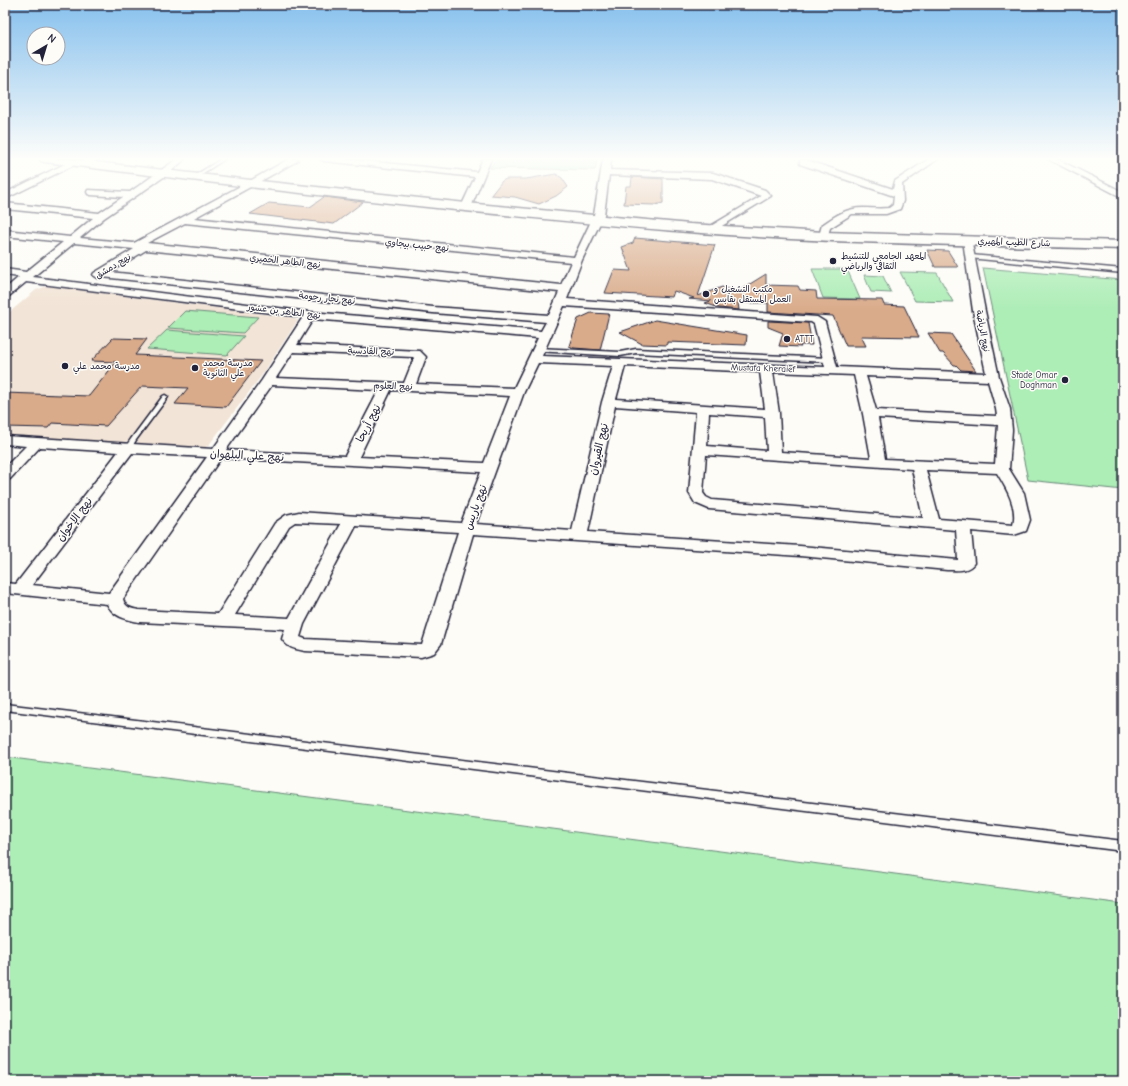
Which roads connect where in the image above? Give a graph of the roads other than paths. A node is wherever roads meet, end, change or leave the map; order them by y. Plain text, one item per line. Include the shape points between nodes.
1 (40, 210) edge
2 (110, 210) edge
3 (204, 210) edge
4 (490, 210) edge
5 (600, 210) edge
6 (610, 210) edge
7 (744, 210) edge
8 (891, 210) edge
9 (101, 216) junction
10 (185, 220) junction
11 (598, 222) junction
12 (712, 229) junction
13 (5, 233) edge
14 (824, 236) junction
15 (72, 240) junction
16 (968, 240) junction
17 (1123, 245) edge
18 (142, 246) junction
19 (971, 257) junction
20 (577, 260) junction
21 (1123, 271) edge
22 (5, 272) edge
23 (101, 274) junction
24 (27, 277) junction
25 (79, 286) junction
26 (564, 289) junction
27 (6, 293) edge
28 (560, 302) junction
29 (310, 315) junction
30 (553, 319) junction
31 (545, 335) junction
32 (289, 348) junction
33 (536, 355) junction
34 (620, 363) junction
35 (831, 366) junction
36 (766, 368) junction
37 (859, 372) junction
38 (993, 377) junction
39 (268, 381) junction
40 (387, 386) junction
41 (409, 386) junction
42 (518, 392) junction
43 (165, 397) dead end
44 (609, 402) junction
45 (703, 408) junction
46 (772, 413) junction
47 (870, 414) junction
48 (1004, 421) junction
49 (5, 440) edge
50 (37, 442) junction
51 (128, 449) junction
52 (700, 450) junction
53 (218, 453) junction
54 (774, 455) junction
55 (350, 460) junction
56 (879, 464) junction
57 (918, 466) junction
58 (488, 468) junction
59 (1002, 469) junction
60 (5, 476) edge
61 (351, 520) junction
62 (932, 522) junction
63 (962, 525) junction
64 (467, 528) junction
65 (579, 536) junction
66 (12, 589) edge
67 (114, 599) junction
68 (223, 621) junction
69 (295, 624) junction
70 (5, 707) edge
71 (1123, 846) edge

1 - 9 street
2 - 9 street
3 - 10 street, نهج دمشق
4 - 11 street, شارع الطيب المهيري
5 - 11 street, نهج باريس
6 - 11 street, نهج باريس via 609,216
7 - 12 street
8 - 14 street via 850,212 825,227
9 - 15 street
10 - 18 street, نهج دمشق
10 - 20 street, نهج حبيب بيجاوي
11 - 12 street, شارع الطيب المهيري
11 - 20 street, نهج باريس
12 - 14 street, شارع الطيب المهيري
13 - 15 street, نهج الطاهر الخميري
14 - 16 street, شارع الطيب المهيري
15 - 18 street, نهج الطاهر الخميري
15 - 24 street
16 - 17 street, شارع الطيب المهيري
16 - 19 street, نهج الرياضة
18 - 23 street, نهج دمشق
18 - 26 street, نهج الطاهر الخميري
19 - 21 lane
19 - 38 street, نهج الرياضة
20 - 26 street, نهج باريس
22 - 24 street, نهج الطاهر بن عشور
23 - 25 street, نهج دمشق
23 - 30 street, نهج نجار رحومة via 434,310
24 - 25 street, نهج الطاهر بن عشور
24 - 27 street
25 - 29 street, نهج الطاهر بن عشور
26 - 28 street, نهج باريس
28 - 30 street, نهج باريس
28 - 35 street via 813,319 819,322
29 - 31 street, نهج الطاهر بن عشور
29 - 32 street
30 - 31 street, نهج باريس
31 - 33 street, نهج باريس
32 - 39 street
32 - 41 street, نهج القادسية via 416,354 420,357
33 - 34 street, Mustafa Kheraief
33 - 35 lane via 620,354 636,351
33 - 42 street, نهج باريس
34 - 36 street, Mustafa Kheraief
34 - 44 street, نهج القيروان
35 - 36 street, Mustafa Kheraief
35 - 37 street, Mustafa Kheraief
36 - 46 street
37 - 38 street, Mustafa Kheraief
37 - 47 street
38 - 48 street, نهج الرياضة
39 - 40 street, نهج العلوم
39 - 53 street
40 - 41 street, نهج العلوم
40 - 55 street, نهج أريحا
41 - 42 street, نهج العلوم
42 - 58 street, نهج باريس
43 - 51 lane
44 - 45 street
44 - 65 street, نهج القيروان
45 - 46 street
45 - 52 street
46 - 54 street
47 - 48 street
47 - 56 street
48 - 59 street, نهج الرياضة
49 - 50 street, نهج علي البلهوان
50 - 51 street, نهج علي البلهوان
50 - 60 street
51 - 53 street, نهج علي البلهوان
51 - 66 street, نهج الإخوان
52 - 54 street
52 - 62 street via 696,493 700,500 709,504
53 - 55 street, نهج علي البلهوان
53 - 67 street
54 - 56 street
55 - 58 street, نهج علي البلهوان
56 - 57 street
57 - 59 street
57 - 62 street
58 - 64 street, نهج باريس
59 - 63 street via 1017,494 1022,520 1020,528 1014,530
61 - 64 street
61 - 68 street via 299,517 283,523
61 - 69 street
62 - 63 street
63 - 65 street via 966,560 964,565 792,550
64 - 65 street
64 - 69 street, نهج باريس via 428,650 296,643 291,639
66 - 67 street
67 - 68 street via 119,610 126,614
68 - 69 street
70 - 71 lane

